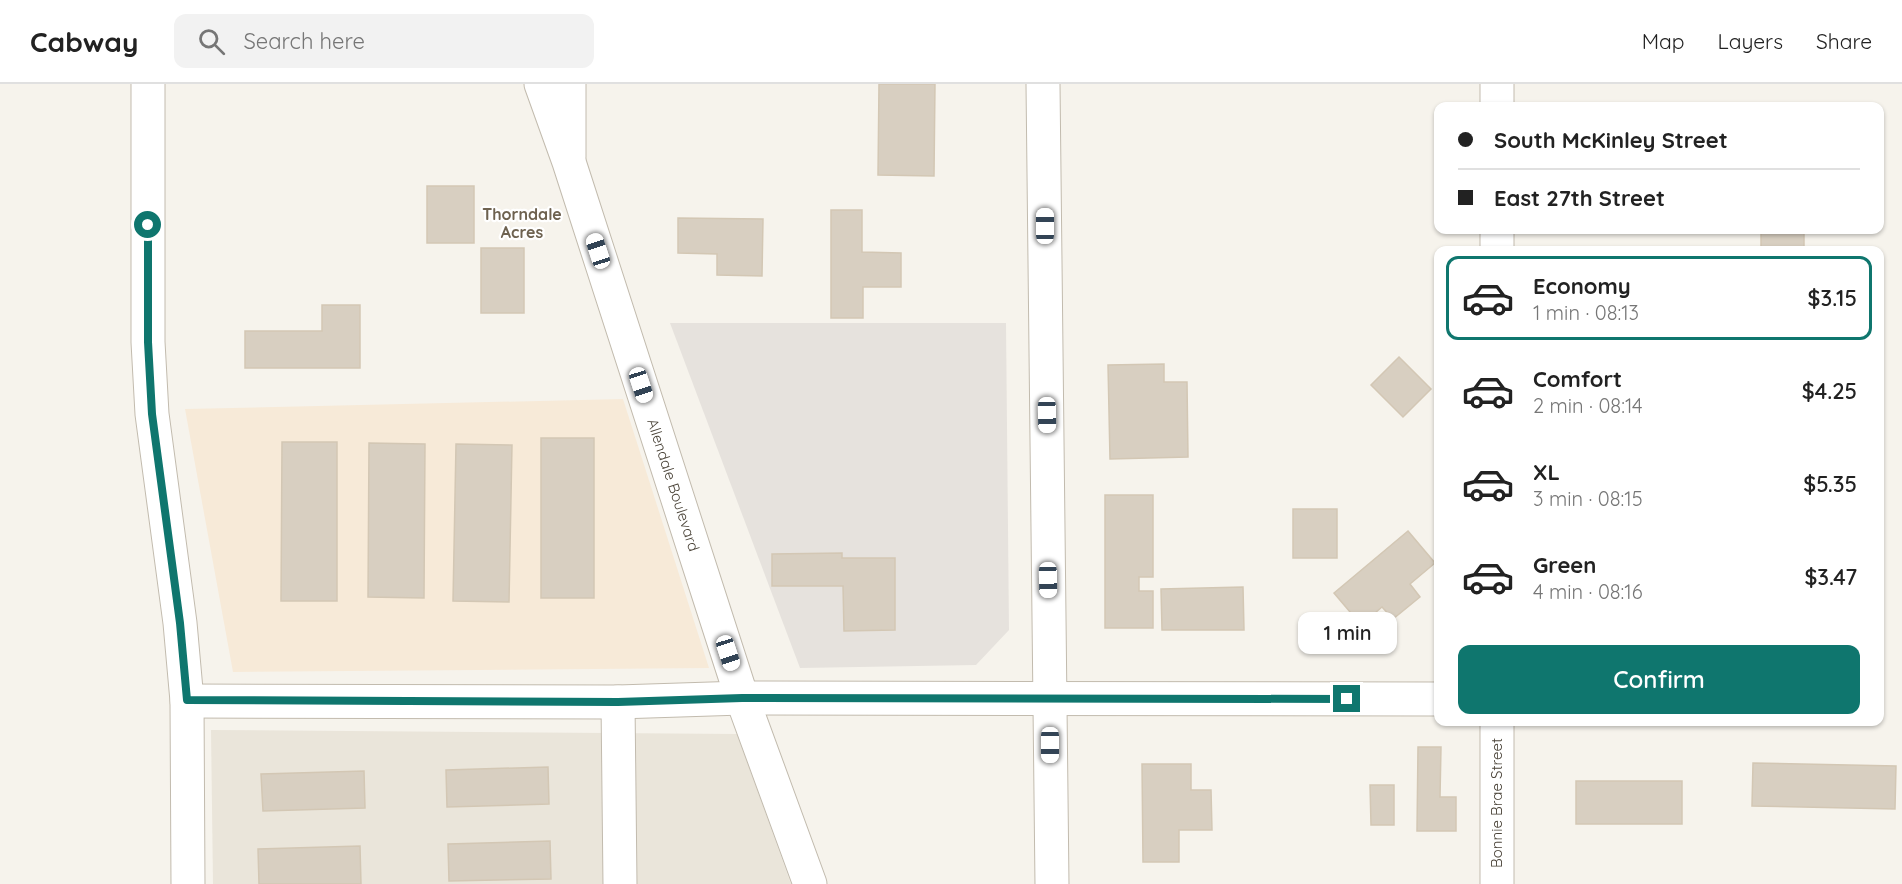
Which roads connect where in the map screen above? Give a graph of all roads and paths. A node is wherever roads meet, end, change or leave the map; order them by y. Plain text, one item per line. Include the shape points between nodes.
1 (148, 84) edge
2 (541, 84) edge
3 (568, 84) edge
4 (1043, 84) edge
5 (1497, 84) edge
6 (1497, 102) edge
7 (569, 162) junction
8 (742, 698) junction
9 (1050, 698) junction
10 (1434, 699) edge
11 (187, 700) junction
12 (618, 702) junction
13 (1497, 726) edge
14 (188, 884) edge
15 (620, 884) edge
16 (810, 884) edge
17 (1052, 884) edge
18 (1497, 884) edge

1 - 11 street via 148,342 152,414
2 - 7 street, Allendale Boulevard
3 - 7 street
4 - 9 street
5 - 6 street
7 - 8 street, Allendale Boulevard
8 - 9 street
8 - 12 street
8 - 16 street, Allendale Boulevard
9 - 10 street
9 - 17 street
11 - 12 street
11 - 14 street
12 - 15 street
13 - 18 street, Bonnie Brae Street

